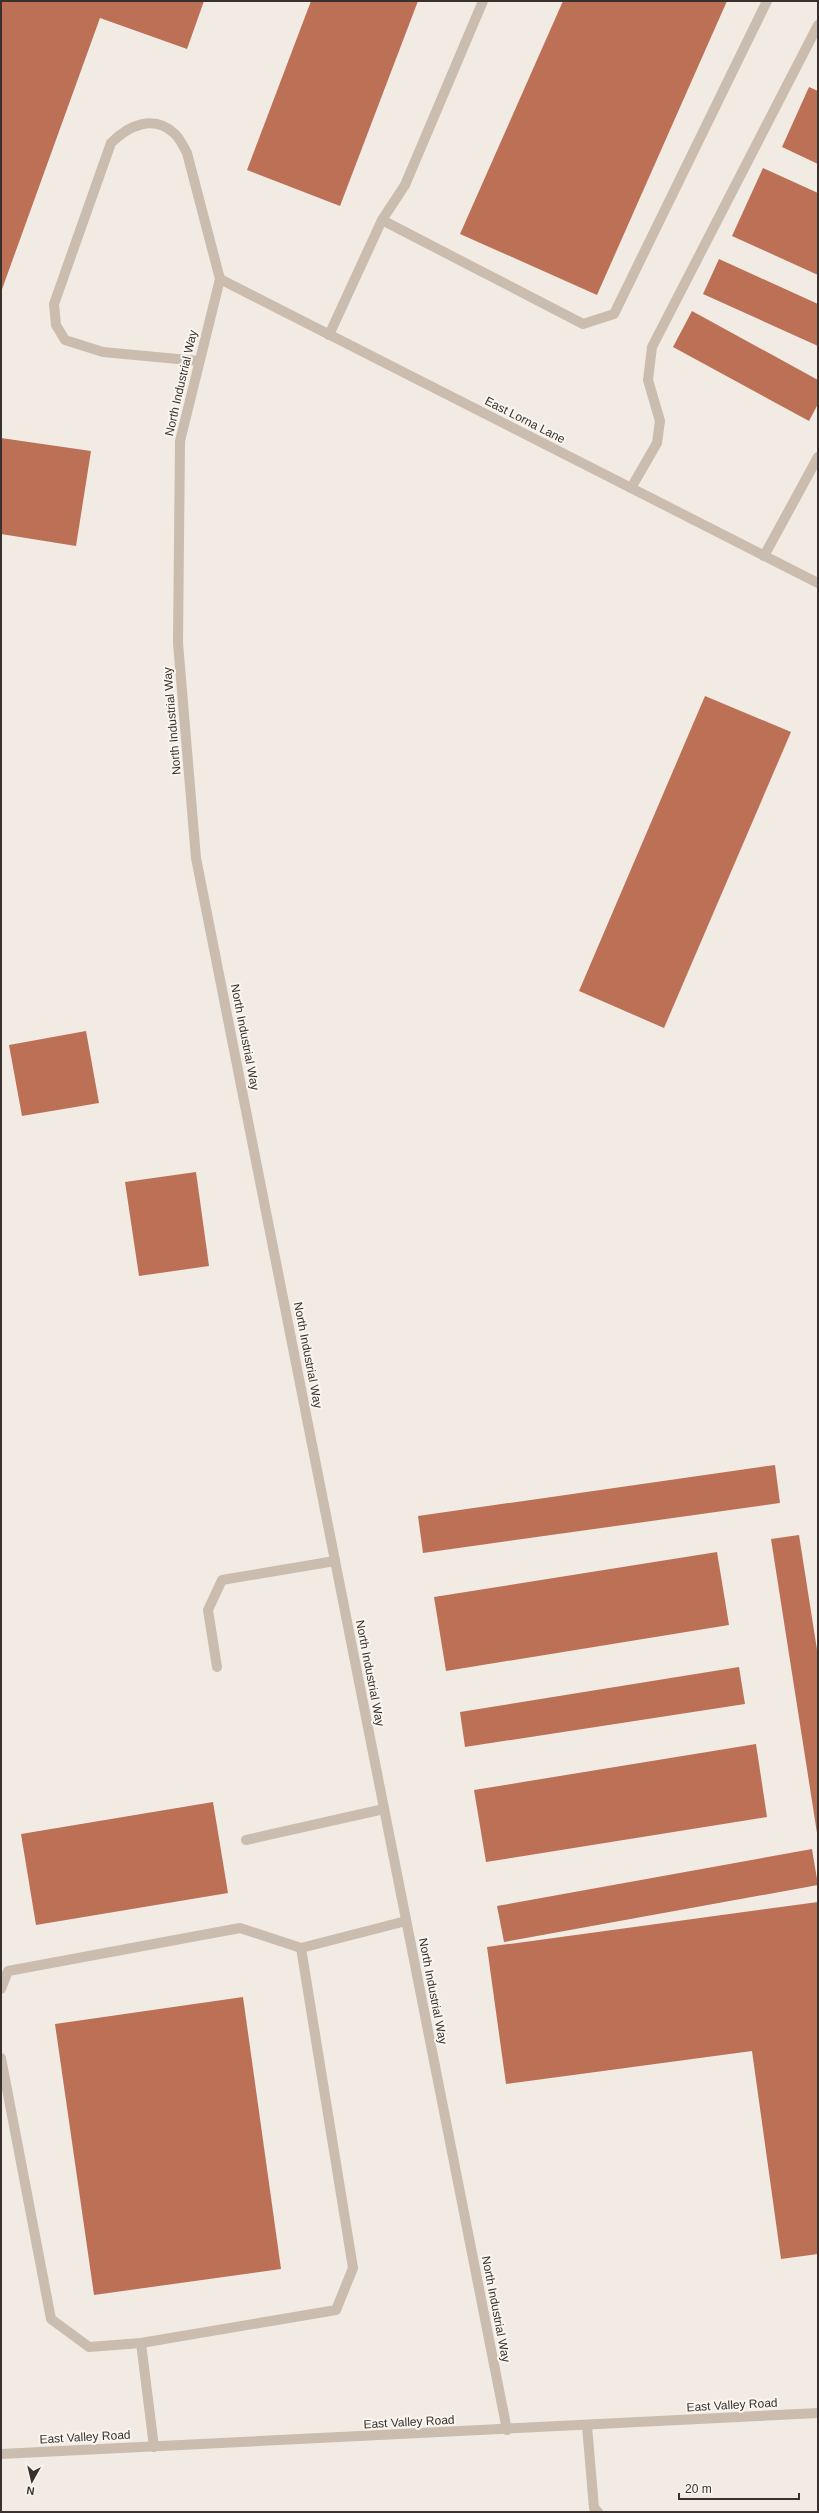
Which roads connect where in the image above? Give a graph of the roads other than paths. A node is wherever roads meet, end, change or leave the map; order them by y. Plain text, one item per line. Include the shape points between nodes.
1 (483, 1) edge
2 (767, 1) edge
3 (818, 26) edge
4 (382, 220) junction
5 (220, 279) junction
6 (330, 335) junction
7 (199, 361) junction
8 (818, 457) edge
9 (631, 488) junction
10 (764, 556) junction
11 (818, 583) edge
12 (335, 1561) junction
13 (217, 1667) dead end
14 (384, 1809) junction
15 (246, 1840) dead end
16 (406, 1921) junction
17 (301, 1948) junction
18 (1, 1989) edge
19 (1, 2058) edge
20 (141, 2343) junction
21 (818, 2413) edge
22 (587, 2426) junction
23 (507, 2430) junction
24 (154, 2447) junction
25 (1, 2454) edge
26 (598, 2512) edge

1 - 4 street via 405,185
2 - 4 street via 614,314 583,324
3 - 9 street via 652,347 648,380 660,421 657,443
4 - 6 street
5 - 6 street, East Lorna Lane
5 - 7 street, North Industrial Way
5 - 7 street via 187,153 176,135 159,124 138,125 125,130 111,142 71,254 54,304 56,325 65,340 103,352
6 - 9 street, East Lorna Lane
7 - 12 street, North Industrial Way via 180,441 178,643 196,858
8 - 10 street
9 - 10 street, East Lorna Lane
10 - 11 street, East Lorna Lane
12 - 13 street via 222,1580 208,1610
12 - 14 street, North Industrial Way
14 - 15 street
14 - 16 street, North Industrial Way
16 - 17 street
16 - 23 street, North Industrial Way
17 - 18 street via 240,1928 8,1971
17 - 20 street via 354,2268 336,2310
19 - 20 street via 51,2318 88,2347
20 - 24 street
21 - 22 street, East Valley Road
22 - 23 street, East Valley Road
22 - 26 street via 594,2508
23 - 24 street, East Valley Road
24 - 25 street, East Valley Road

